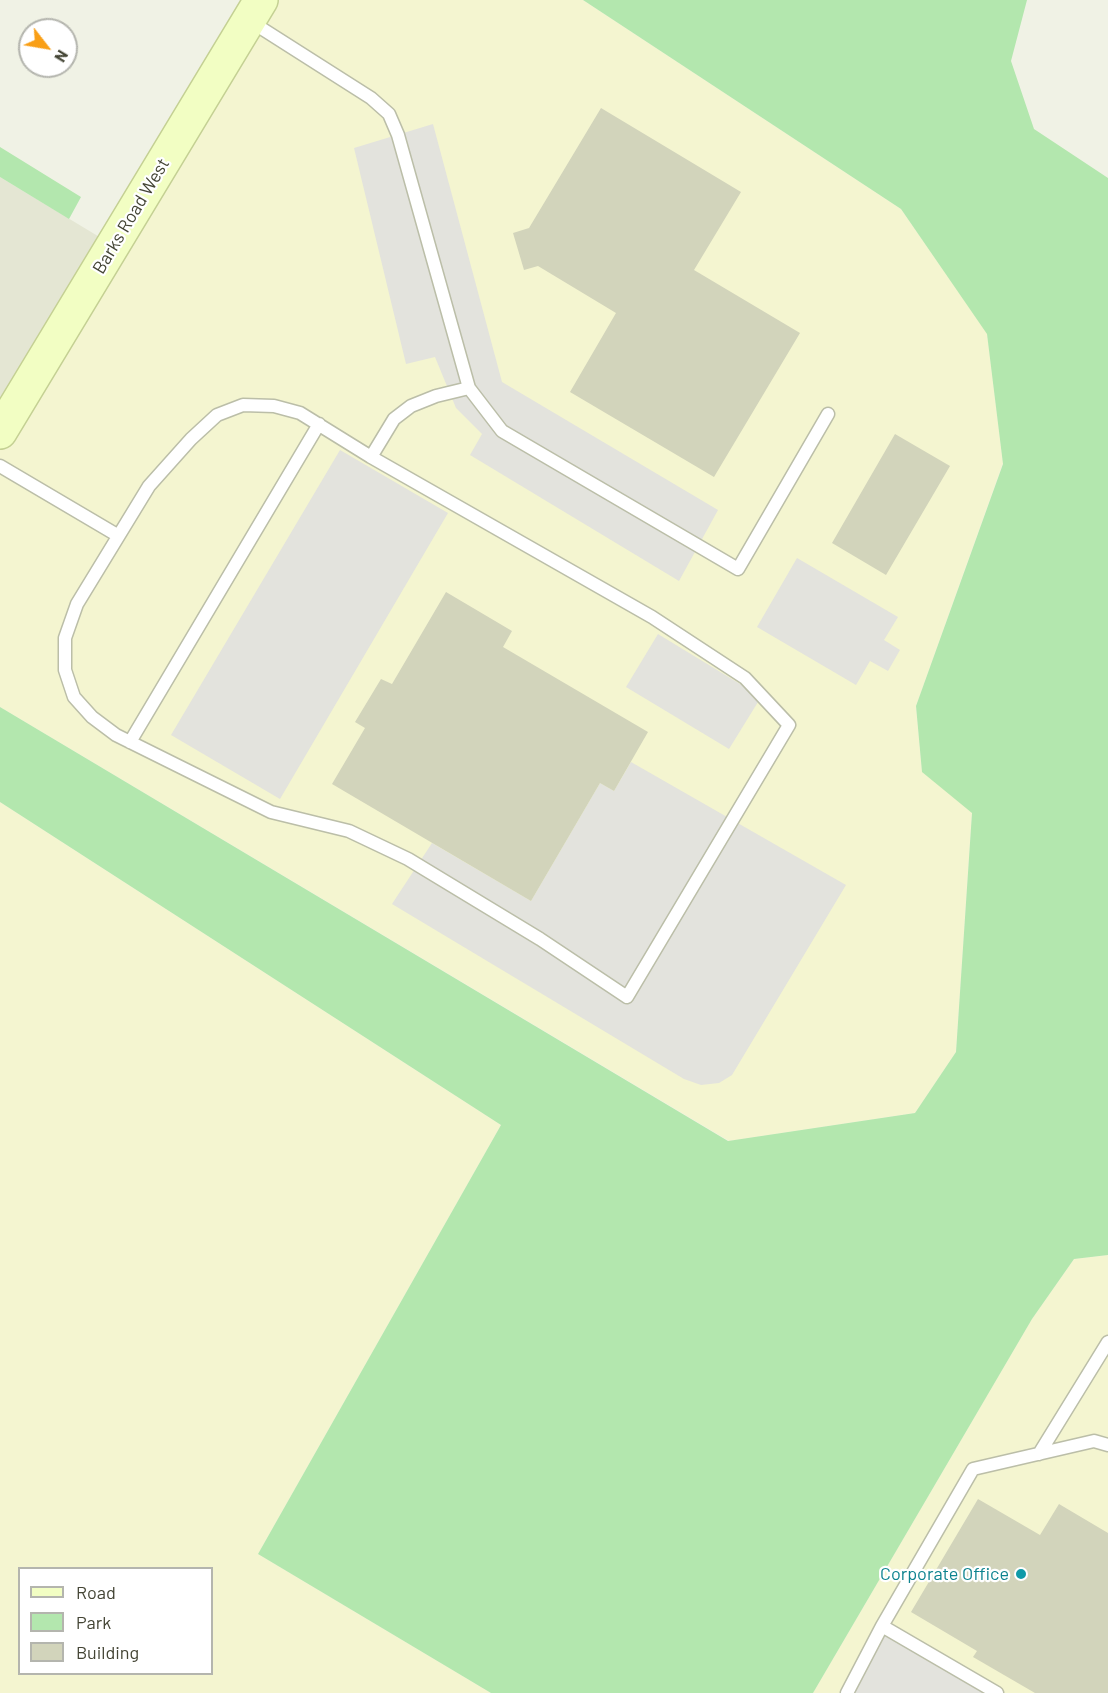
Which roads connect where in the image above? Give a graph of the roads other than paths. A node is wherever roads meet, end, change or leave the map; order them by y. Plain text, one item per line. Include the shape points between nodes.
1 (255, 10) edge
2 (469, 388) junction
3 (828, 414) dead end
4 (319, 424) junction
5 (0, 432) edge
6 (371, 457) junction
7 (0, 466) edge
8 (117, 536) junction
9 (130, 742) junction
10 (1108, 1342) edge
11 (1108, 1445) edge
12 (1039, 1454) junction
13 (882, 1626) junction
14 (847, 1693) edge
15 (997, 1693) edge

1 - 2 lane via 389,114
1 - 5 street, Barks Road West
2 - 3 lane via 502,431 738,569
2 - 6 lane via 411,406 394,419
4 - 6 lane
4 - 8 lane via 300,413 274,406 243,405 217,415 149,486
4 - 9 lane
6 - 9 lane via 652,617 745,678 789,725 627,997 408,859 348,831 271,812
7 - 8 lane
8 - 9 lane via 77,604 65,638 64,670 74,697 92,717
10 - 12 lane
11 - 12 lane via 1094,1442
12 - 13 lane via 973,1469
13 - 14 lane
13 - 15 lane

